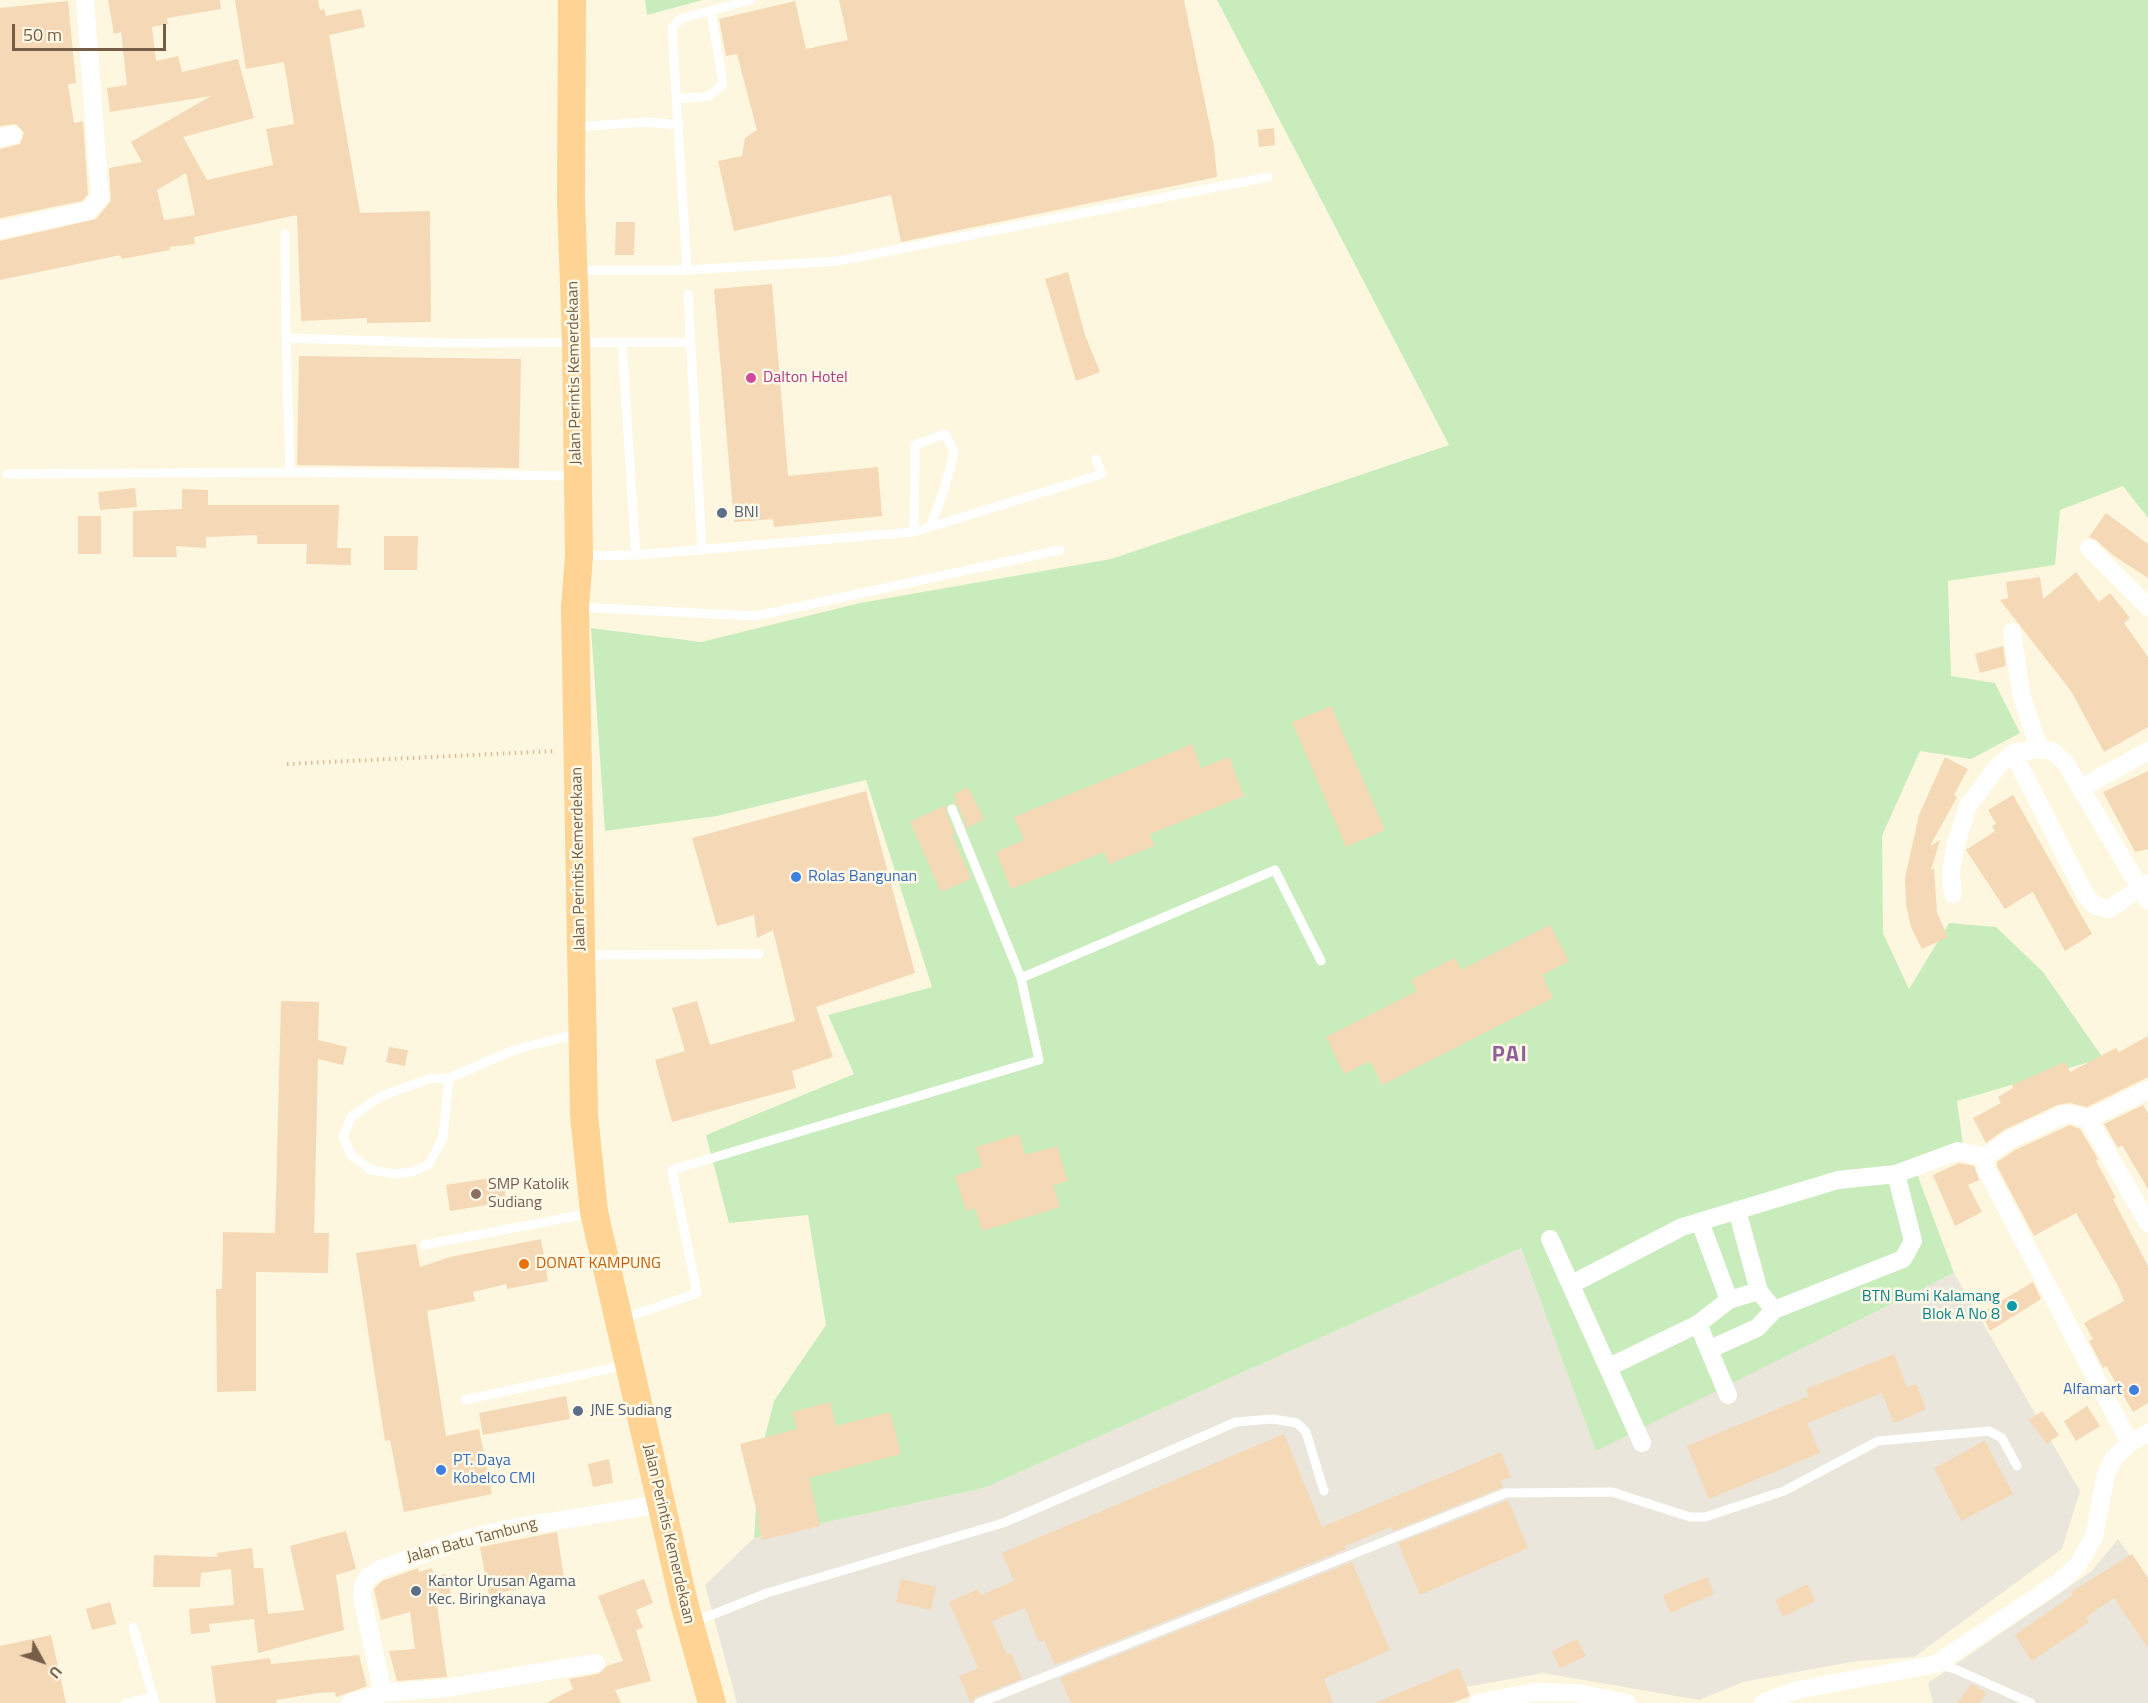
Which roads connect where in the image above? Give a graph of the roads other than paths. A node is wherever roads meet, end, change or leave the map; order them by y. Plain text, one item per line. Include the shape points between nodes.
1 (86, 0) edge
2 (572, 0) edge
3 (751, 0) edge
4 (711, 11) junction
5 (677, 99) junction
6 (679, 125) junction
7 (572, 127) junction
8 (1269, 177) dead end
9 (0, 230) edge
10 (285, 234) dead end
11 (573, 270) junction
12 (687, 270) junction
13 (688, 294) dead end
14 (286, 338) junction
15 (690, 342) junction
16 (576, 343) junction
17 (622, 343) junction
18 (1096, 459) dead end
19 (290, 472) junction
20 (7, 474) dead end
21 (578, 476) junction
22 (930, 527) junction
23 (914, 532) junction
24 (2089, 548) dead end
25 (702, 550) junction
26 (1060, 550) dead end
27 (636, 555) junction
28 (579, 556) junction
29 (574, 607) junction
30 (2148, 607) edge
31 (2012, 632) dead end
32 (2039, 749) junction
33 (2148, 751) edge
34 (2013, 753) junction
35 (2081, 788) junction
36 (952, 809) dead end
37 (2145, 891) edge
38 (1953, 894) dead end
39 (759, 954) dead end
40 (582, 955) junction
41 (1321, 961) dead end
42 (1021, 978) junction
43 (582, 1033) junction
44 (450, 1078) junction
45 (2148, 1090) edge
46 (2088, 1119) junction
47 (1985, 1157) junction
48 (1896, 1174) junction
49 (1737, 1210) junction
50 (594, 1212) junction
51 (1700, 1222) junction
52 (2148, 1223) edge
53 (1550, 1239) dead end
54 (424, 1245) dead end
55 (1572, 1284) junction
56 (1760, 1291) junction
57 (1729, 1300) junction
58 (1774, 1310) junction
59 (618, 1321) junction
60 (1698, 1324) junction
61 (1710, 1349) junction
62 (628, 1365) junction
63 (1609, 1367) junction
64 (1728, 1395) dead end
65 (465, 1400) dead end
66 (2148, 1433) edge
67 (1642, 1443) dead end
68 (2130, 1443) junction
69 (2017, 1466) dead end
70 (1324, 1491) dead end
71 (660, 1504) junction
72 (689, 1623) junction
73 (133, 1627) dead end
74 (596, 1663) dead end
75 (1936, 1664) junction
76 (383, 1693) junction
77 (449, 1695) edge
78 (1579, 1698) edge
79 (154, 1700) edge
80 (126, 1703) edge
81 (350, 1703) edge
82 (712, 1703) edge
83 (979, 1703) edge
84 (1478, 1703) edge
85 (1627, 1703) edge
86 (1763, 1703) edge
87 (2031, 1703) edge

1 - 9 street via 100,198 88,211
2 - 7 highway, Jalan Perintis Kemerdekaan
3 - 4 lane
4 - 5 lane via 680,19 672,28
4 - 5 lane via 723,84 709,96
5 - 6 lane
6 - 7 lane via 647,122
6 - 12 lane
7 - 11 highway, Jalan Perintis Kemerdekaan
8 - 12 lane via 838,261
10 - 14 lane
11 - 12 lane
11 - 16 highway, Jalan Perintis Kemerdekaan
13 - 15 lane
14 - 16 lane
14 - 19 lane
15 - 17 lane
15 - 25 lane
16 - 17 lane
16 - 21 highway, Jalan Perintis Kemerdekaan
17 - 27 lane
18 - 22 lane via 1102,474
19 - 20 lane
19 - 21 lane
21 - 28 highway, Jalan Perintis Kemerdekaan
22 - 23 lane
22 - 23 lane via 954,452 945,434 915,445
23 - 25 lane
24 - 30 street
25 - 27 lane
26 - 29 lane via 756,616
27 - 28 lane
28 - 29 highway, Jalan Perintis Kemerdekaan
29 - 40 highway, Jalan Perintis Kemerdekaan
31 - 32 street via 2021,693
32 - 34 street
32 - 35 street via 2052,751 2065,762
33 - 35 street
34 - 37 street via 2094,905 2109,909
34 - 38 street via 1997,767 1968,806 1951,872
35 - 37 street
36 - 42 lane
39 - 40 lane
40 - 43 highway, Jalan Perintis Kemerdekaan
41 - 42 lane via 1275,870
42 - 59 lane via 1039,1060 672,1170 697,1293
43 - 44 lane via 514,1050
43 - 50 highway, Jalan Perintis Kemerdekaan via 584,1115
44 - 44 lane via 429,1079 381,1096 351,1117 343,1137 351,1155 371,1170 394,1174 412,1172 429,1164 443,1137
45 - 46 street
46 - 47 street via 2062,1115 2009,1140
46 - 52 street
47 - 48 street via 1958,1151
47 - 68 street via 1986,1170
48 - 49 street via 1838,1180
48 - 58 street via 1913,1241 1903,1259
49 - 51 street
49 - 56 street
50 - 54 lane
50 - 59 highway, Jalan Perintis Kemerdekaan
51 - 55 street via 1682,1227
51 - 57 street
53 - 55 street
55 - 63 street
56 - 57 street
56 - 58 street
57 - 60 street
58 - 61 street via 1756,1328
59 - 62 highway, Jalan Perintis Kemerdekaan
60 - 61 street
60 - 63 street
61 - 64 street
62 - 65 lane
62 - 71 highway, Jalan Perintis Kemerdekaan
63 - 67 street
66 - 68 street
68 - 75 street via 2114,1458 2106,1474 2094,1538 2078,1565 2059,1582
69 - 83 lane via 2002,1438 1989,1431 1878,1442 1784,1491 1706,1517 1690,1517 1612,1492 1506,1493
70 - 72 lane via 1306,1432 1297,1423 1273,1419 1236,1422 1003,1523 767,1593
71 - 72 highway, Jalan Perintis Kemerdekaan
71 - 76 street, Jalan Batu Tambung via 470,1538 380,1569 368,1577 362,1597
72 - 82 highway, Jalan Perintis Kemerdekaan
73 - 79 lane
74 - 77 street
75 - 86 street via 1797,1690
75 - 87 lane
76 - 77 street
76 - 81 street
78 - 84 street via 1526,1693
78 - 85 street
79 - 80 lane

